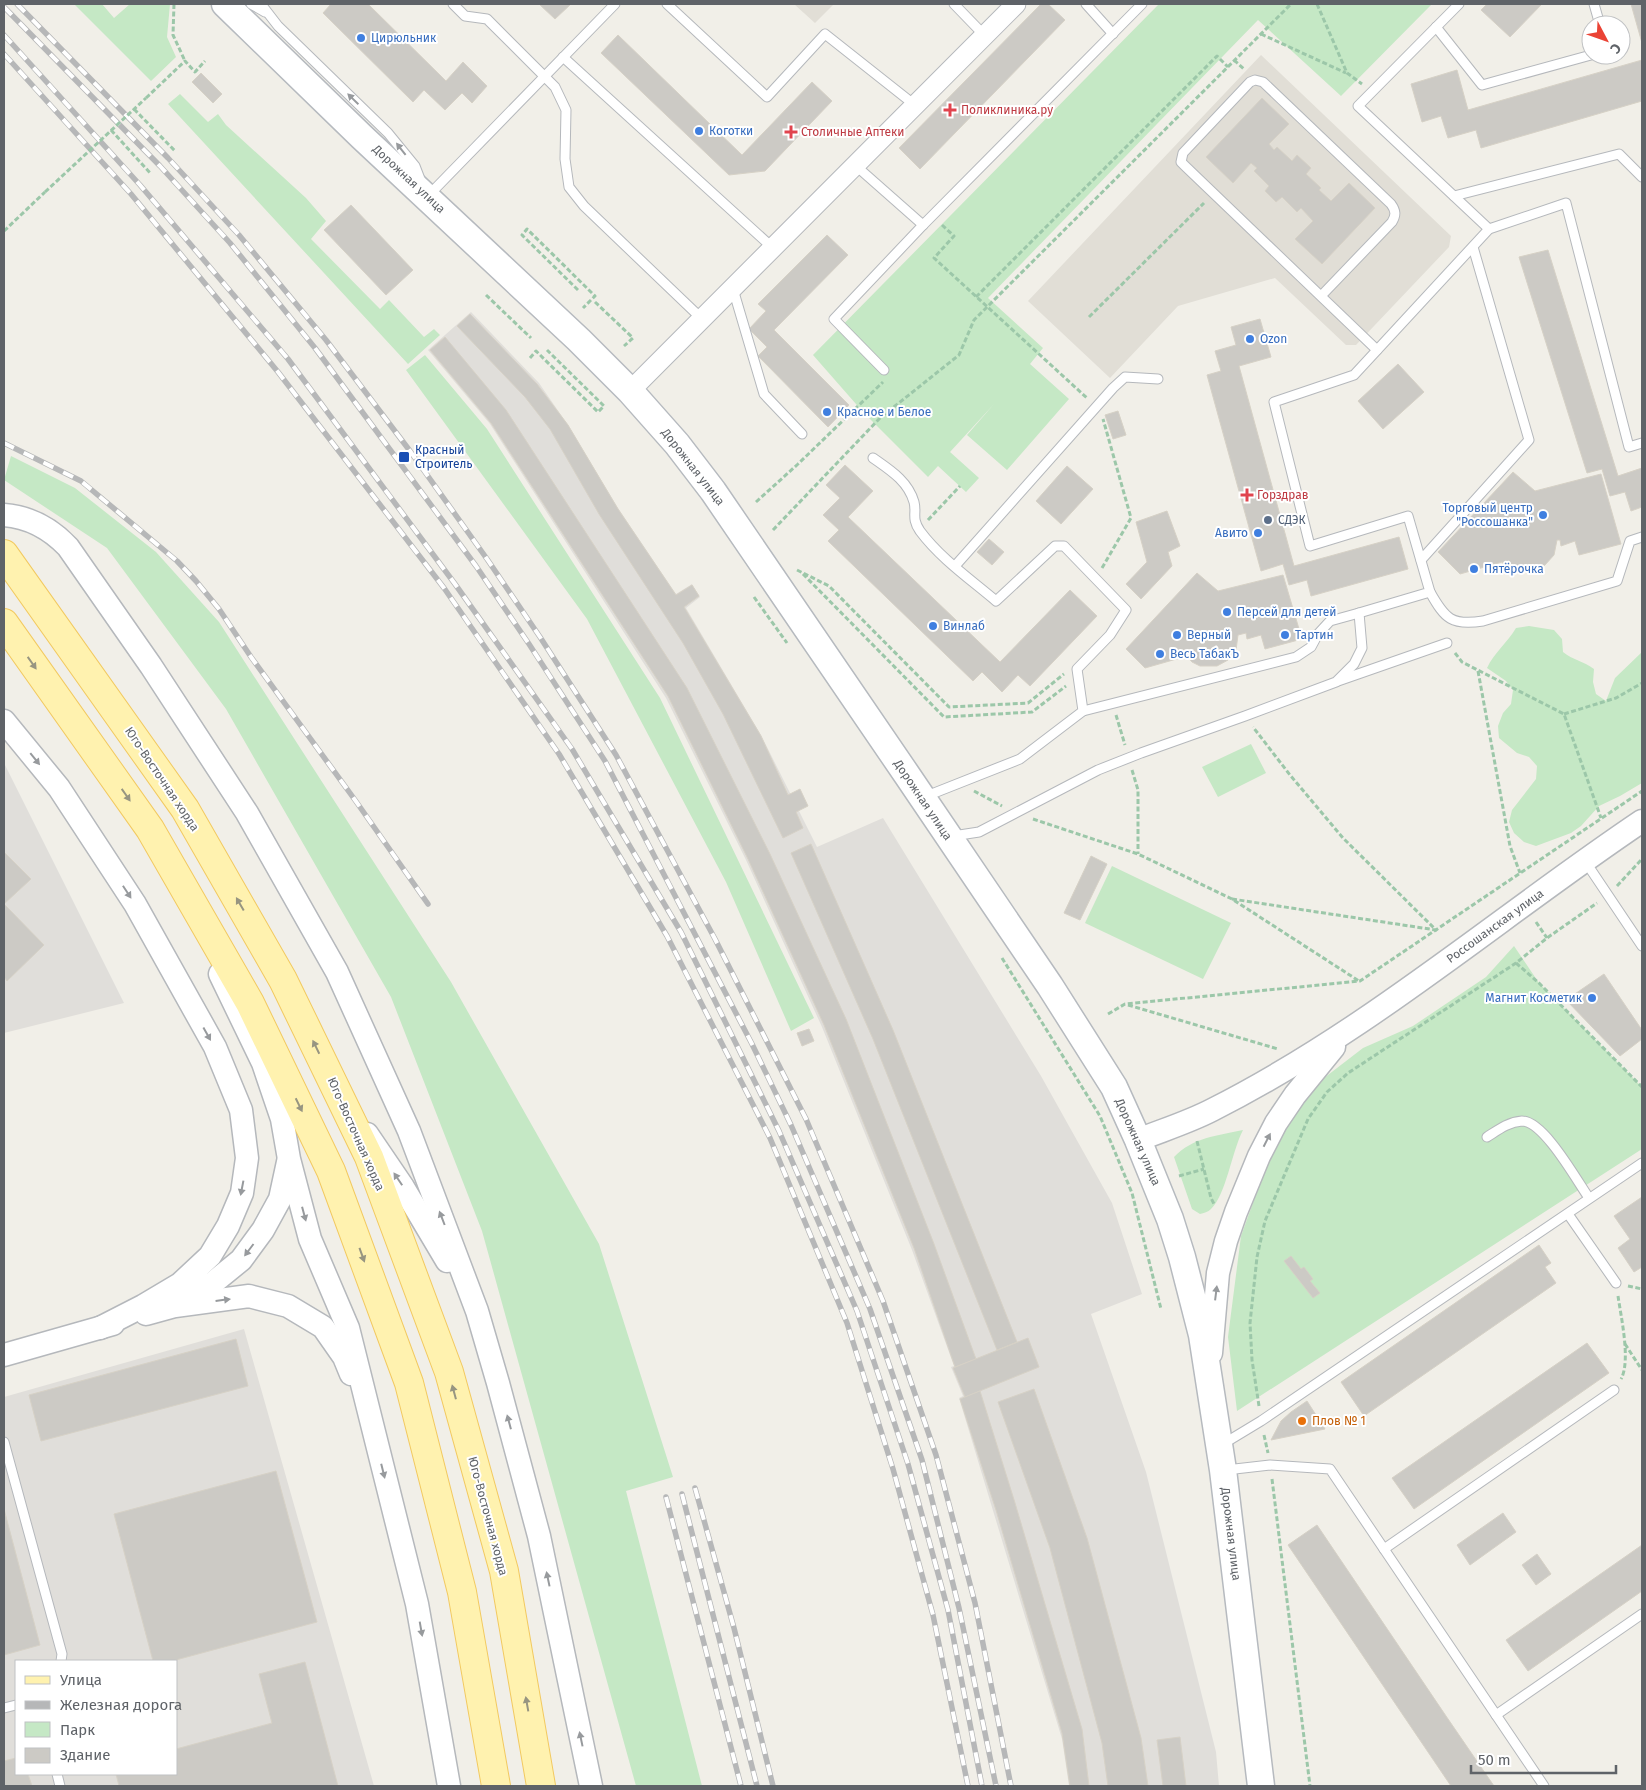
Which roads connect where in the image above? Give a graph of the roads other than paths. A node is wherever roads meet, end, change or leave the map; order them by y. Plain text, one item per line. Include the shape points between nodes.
1 (225, 4) edge
2 (251, 4) edge
3 (260, 4) edge
4 (452, 4) edge
5 (614, 4) edge
6 (667, 4) edge
7 (954, 4) edge
8 (1016, 4) edge
9 (1086, 4) edge
10 (1142, 4) edge
11 (1459, 4) edge
12 (267, 14) junction
13 (1436, 27) junction
14 (1113, 34) junction
15 (985, 36) junction
16 (563, 57) junction
17 (1581, 58) edge
18 (544, 76) junction
19 (916, 106) junction
20 (855, 165) junction
21 (1642, 177) edge
22 (428, 196) junction
23 (1454, 196) junction
24 (923, 225) junction
25 (1489, 229) junction
26 (1473, 247) junction
27 (773, 248) junction
28 (733, 289) junction
29 (1321, 296) junction
30 (702, 320) junction
31 (1377, 350) junction
32 (884, 370) road end
33 (1158, 379) dead end
34 (630, 391) junction
35 (802, 434) dead end
36 (1642, 443) edge
37 (873, 458) dead end
38 (4, 515) edge
39 (1642, 537) edge
40 (4, 554) edge
41 (1421, 560) junction
42 (956, 566) junction
43 (1430, 592) junction
44 (1359, 613) junction
45 (4, 623) edge
46 (1447, 643) road end
47 (1336, 682) junction
48 (1083, 711) junction
49 (4, 721) edge
50 (922, 798) junction
51 (1642, 821) edge
52 (150, 829) junction
53 (948, 837) junction
54 (1584, 860) junction
55 (1642, 946) edge
56 (1348, 1030) junction
57 (334, 1084) junction
58 (1487, 1137) dead end
59 (1138, 1140) junction
60 (289, 1159) junction
61 (1642, 1163) edge
62 (1589, 1198) junction
63 (1568, 1214) junction
64 (1616, 1283) road end
65 (174, 1306) junction
66 (477, 1311) junction
67 (100, 1328) junction
68 (4, 1355) edge
69 (1210, 1377) junction
70 (1614, 1390) road end
71 (371, 1423) junction
72 (4, 1442) edge
73 (1221, 1458) junction
74 (1384, 1549) junction
75 (1642, 1614) edge
76 (61, 1660) edge
77 (1496, 1715) junction
78 (449, 1786) edge
79 (496, 1786) edge
80 (541, 1786) edge
81 (591, 1786) edge
82 (1261, 1786) edge
83 (1544, 1786) edge

1 - 22 main road, Дорожная улица
2 - 12 lane
3 - 12 lane
4 - 18 lane via 465,16 487,19
5 - 16 lane
6 - 19 lane via 767,97 825,34
7 - 15 lane
8 - 15 street
9 - 14 lane
10 - 14 lane
11 - 13 lane
22 -> 12 lane via 414,166 388,133
13 - 17 lane via 1482,86
13 - 23 lane via 1358,106
14 - 24 lane
15 - 19 street
16 - 18 lane
16 - 27 lane
18 - 22 lane
18 - 30 lane via 555,88 566,110 565,159 569,187 584,206
19 - 20 street
20 - 24 lane
20 - 27 street
21 - 23 lane via 1619,154
22 - 34 main road, Дорожная улица
23 - 25 lane
24 - 32 lane via 834,320
25 - 26 lane
25 - 36 lane via 1566,203 1629,447
26 - 31 lane
26 - 41 lane via 1529,440
27 - 28 street
28 - 30 street
28 - 35 lane via 764,394
29 - 29 lane via 1392,222 1395,210 1259,80 1255,80 1181,158 1184,166
29 - 31 lane
30 - 34 street
31 - 41 lane via 1354,374 1274,402 1310,546 1408,516
33 - 42 lane via 1125,377 1113,388
34 - 50 main road, Дорожная улица via 713,491
37 - 42 lane via 908,488 915,504 914,519 920,530
66 -> 38 street via 410,1131 337,972 247,813 68,547 45,527 31,520
39 - 43 lane via 1630,541 1617,581 1484,621 1467,624 1451,620
57 -> 40 main road, Юго-Восточная хорда via 283,980 185,809
41 - 43 lane
42 - 48 lane via 996,601 1055,546 1064,546 1126,610 1110,635 1076,669
43 - 44 lane
44 - 47 lane via 1362,648 1354,664
44 - 48 lane via 1330,620 1311,647 1296,657
45 -> 52 main road
46 - 47 lane
47 - 53 lane via 1098,770 979,832
48 - 50 lane via 1020,759
49 -> 67 street via 59,788 135,904 215,1047 241,1110 247,1158 242,1193 210,1256 180,1284
50 - 53 main road, Дорожная улица
51 - 54 street, Россошанская улица
52 - 60 street via 263,1062 282,1119
52 -> 79 main road via 250,1003 331,1171 409,1382 462,1592
53 - 59 main road, Дорожная улица via 1050,986 1114,1088
54 - 55 lane
54 - 56 street, Россошанская улица
56 - 59 street, Россошанская улица via 1212,1110
69 -> 56 street, Россошанская улица via 1218,1273 1236,1212 1276,1123
66 -> 57 street via 403,1187
80 -> 57 main road, Юго-Восточная хорда via 504,1571 448,1372 369,1157
58 - 62 lane via 1504,1125 1523,1121 1538,1128
59 - 69 main road, Дорожная улица via 1178,1242
60 -> 65 street via 280,1199 264,1230 241,1260 214,1282
60 -> 71 street via 310,1239 348,1328
61 - 62 lane
62 - 63 lane
63 - 64 lane
63 - 73 lane via 1261,1421
65 - 67 street
65 -> 71 street via 249,1296 288,1306 324,1327 344,1356
81 -> 66 street via 539,1536
67 - 68 street
69 - 73 main road, Дорожная улица
70 - 74 lane
71 -> 78 street via 417,1604
72 - 76 lane
73 - 74 lane via 1330,1469
73 - 82 main road, Дорожная улица
74 - 77 lane
75 - 77 lane
77 - 83 lane

